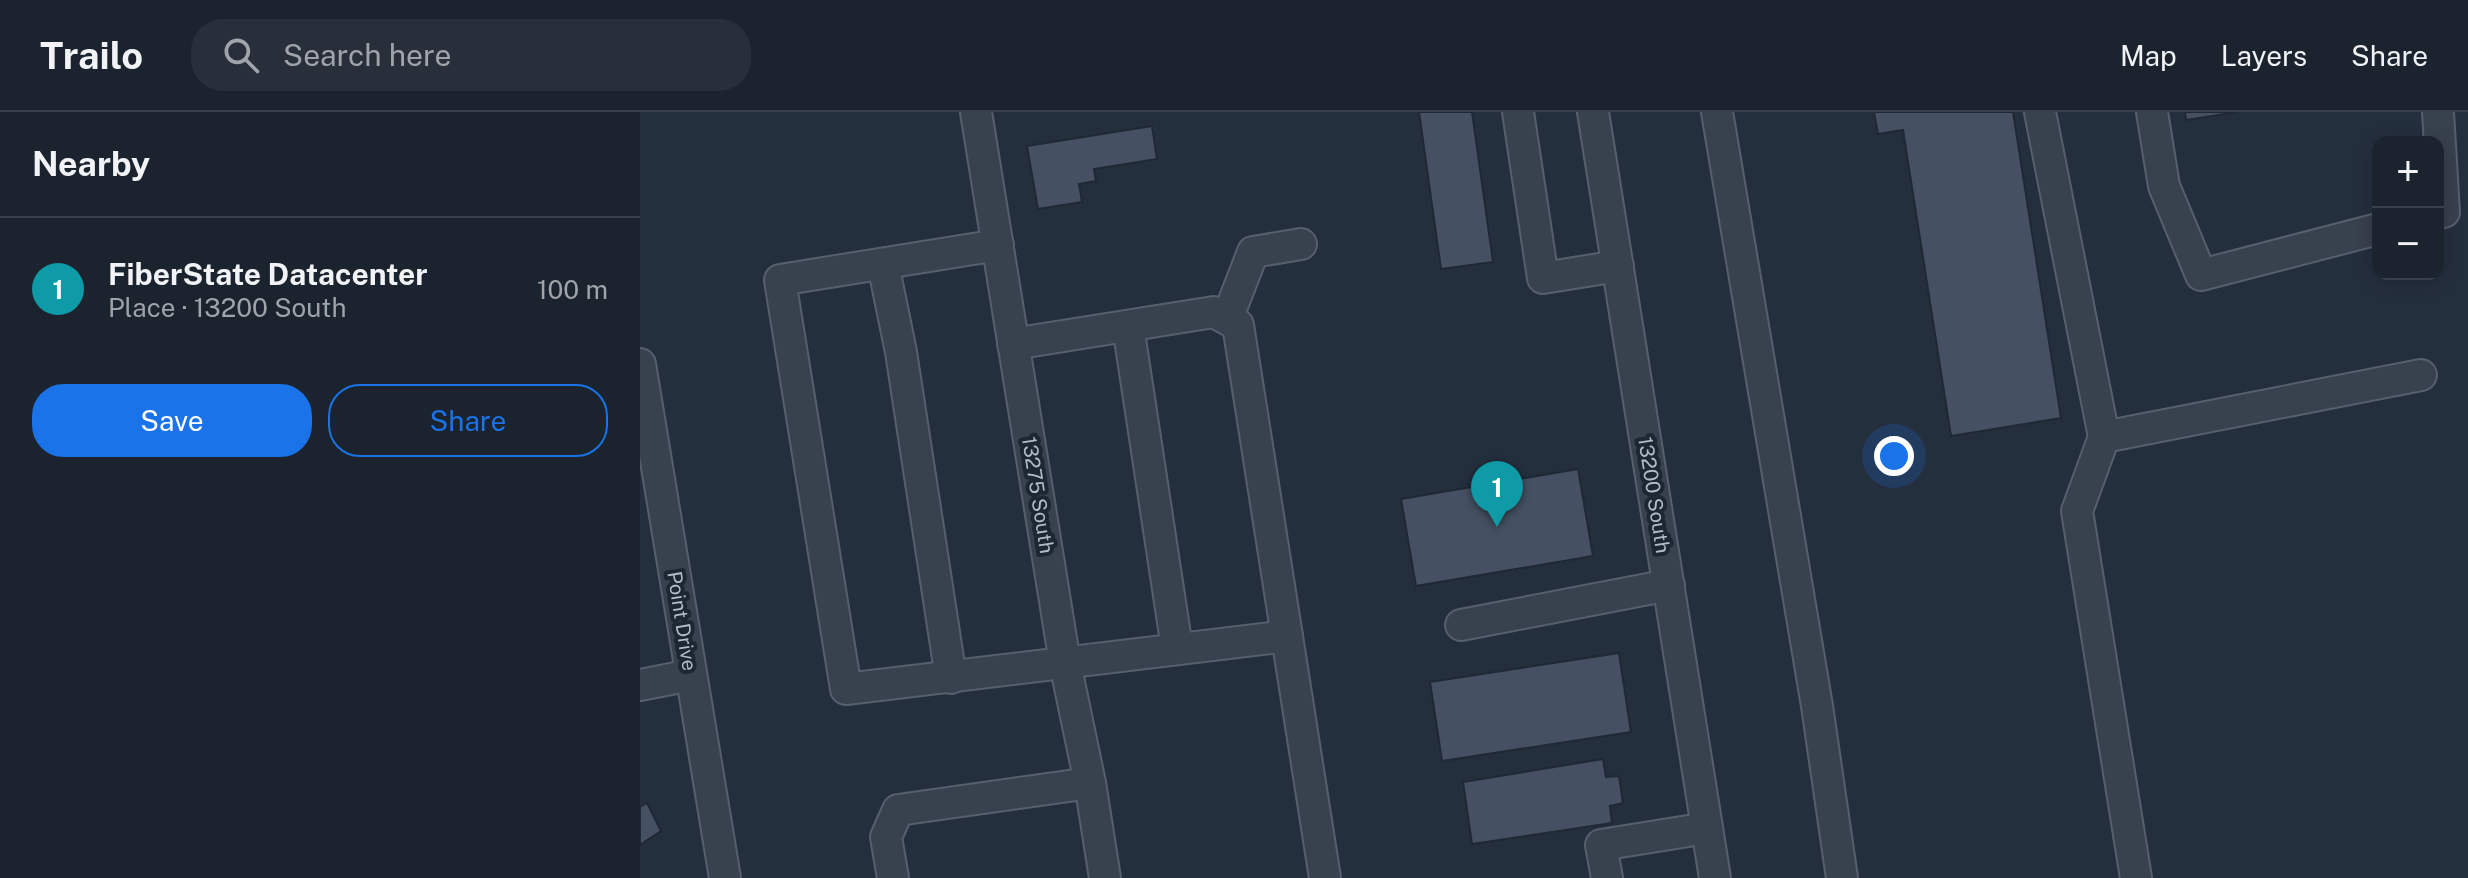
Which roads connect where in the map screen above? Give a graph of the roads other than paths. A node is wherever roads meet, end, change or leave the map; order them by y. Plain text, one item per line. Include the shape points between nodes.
1 (976, 112) edge
2 (1518, 112) edge
3 (1593, 112) edge
4 (1717, 112) edge
5 (2040, 112) edge
6 (2152, 112) edge
7 (2438, 112) edge
8 (2444, 208) edge
9 (2372, 231) edge
10 (1301, 244) dead end
11 (998, 245) junction
12 (883, 264) junction
13 (1618, 266) junction
14 (1227, 319) junction
15 (1128, 326) junction
16 (1013, 344) junction
17 (640, 364) edge
18 (2421, 375) dead end
19 (2104, 437) junction
20 (1669, 585) junction
21 (1461, 625) dead end
22 (1287, 636) junction
23 (1177, 648) junction
24 (1065, 663) junction
25 (691, 675) junction
26 (951, 678) junction
27 (640, 685) edge
28 (1090, 783) junction
29 (1707, 828) junction
30 (725, 878) edge
31 (893, 878) edge
32 (1105, 878) edge
33 (1325, 878) edge
34 (1607, 878) edge
35 (1715, 878) edge
36 (1842, 878) edge
37 (2136, 878) edge

1 - 11 street, 13275 South
2 - 13 street via 1543,278
3 - 13 street, 13200 South
4 - 36 street
5 - 19 street
6 - 9 street via 2164,186 2201,275
7 - 8 street
10 - 14 street via 1253,252
11 - 12 street
11 - 16 street, 13275 South
12 - 26 street
12 - 26 street via 780,280 846,689
13 - 20 street, 13200 South
14 - 15 street via 1214,312
14 - 22 street via 1238,325
15 - 16 street
15 - 23 street
16 - 24 street, 13275 South
17 - 25 street, Point Drive
18 - 19 street
19 - 37 street via 2077,511
20 - 21 street
20 - 29 street, 13200 South
22 - 23 street
22 - 33 street
23 - 24 street
24 - 26 street
24 - 28 street, 13275 South
25 - 27 street
25 - 30 street, Point Drive
28 - 31 street via 898,810 886,837
28 - 32 street, 13275 South
29 - 34 street via 1601,845
29 - 35 street, 13200 South

